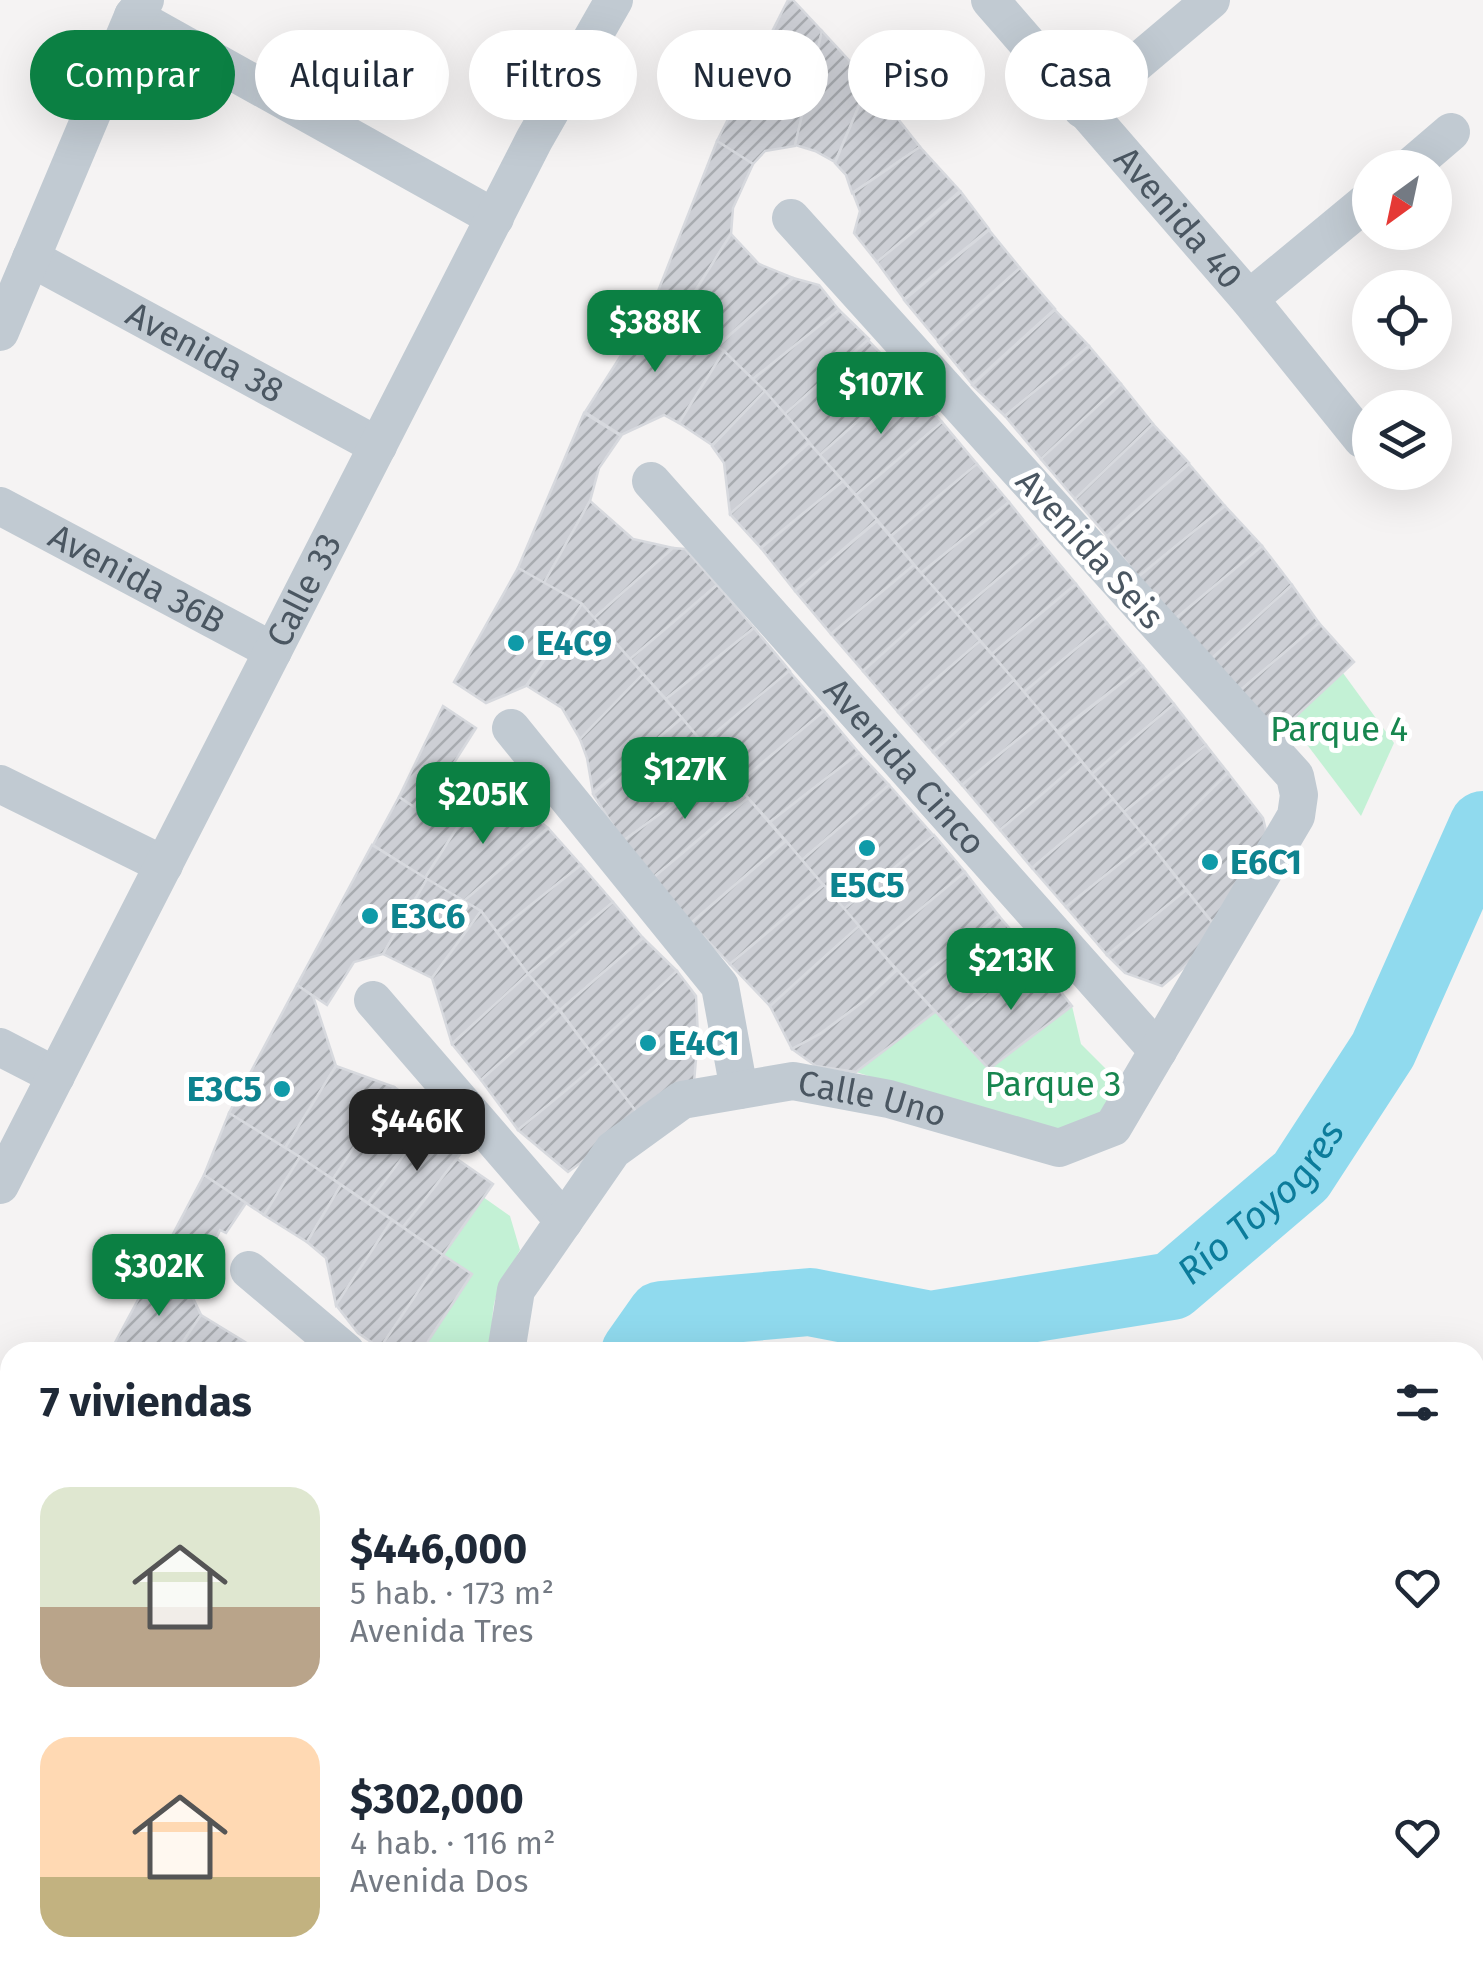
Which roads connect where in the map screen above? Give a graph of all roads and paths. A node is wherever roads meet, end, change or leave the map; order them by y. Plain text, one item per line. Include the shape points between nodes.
1 (614, 0) edge
2 (990, 0) edge
3 (1211, 0) edge
4 (139, 8) edge
5 (1015, 30) edge
6 (1148, 54) edge
7 (1091, 120) edge
8 (1452, 132) dead end
9 (1430, 150) edge
10 (1352, 215) edge
11 (495, 218) junction
12 (791, 218) dead end
13 (31, 258) junction
14 (1248, 299) junction
15 (0, 332) edge
16 (1352, 427) edge
17 (378, 446) junction
18 (651, 481) dead end
19 (0, 506) edge
20 (273, 651) junction
21 (511, 728) dead end
22 (0, 784) edge
23 (1299, 796) joint
24 (164, 866) junction
25 (373, 1000) dead end
26 (0, 1048) edge
27 (1158, 1051) junction
28 (56, 1076) junction
29 (738, 1090) junction
30 (0, 1186) edge
31 (564, 1221) junction
32 (249, 1270) dead end
33 (334, 1342) edge
34 (508, 1342) edge

1 - 11 street, Calle 33
2 - 5 street, Avenida 40
3 - 6 street
4 - 11 street
4 - 13 street
7 - 14 street, Avenida 40
8 - 9 street
10 - 14 street
11 - 17 street, Calle 33
12 - 23 street, Avenida Seis via 1295,776
13 - 15 street
13 - 17 street, Avenida 38
14 - 16 street, Avenida 40
17 - 20 street, Calle 33
18 - 27 street, Avenida Cinco
19 - 20 street, Avenida 36B
20 - 24 street, Calle 33
21 - 29 street via 720,986
22 - 24 street
23 - 27 street, Calle Uno via 1296,816
24 - 28 street, Calle 33
25 - 31 street
26 - 28 street
27 - 29 street, Calle Uno via 1113,1128 1058,1148 889,1099 793,1081
28 - 30 street, Calle 33
29 - 31 street, Calle Uno via 682,1100 613,1150
31 - 34 street, Calle Uno via 516,1290
32 - 33 street

